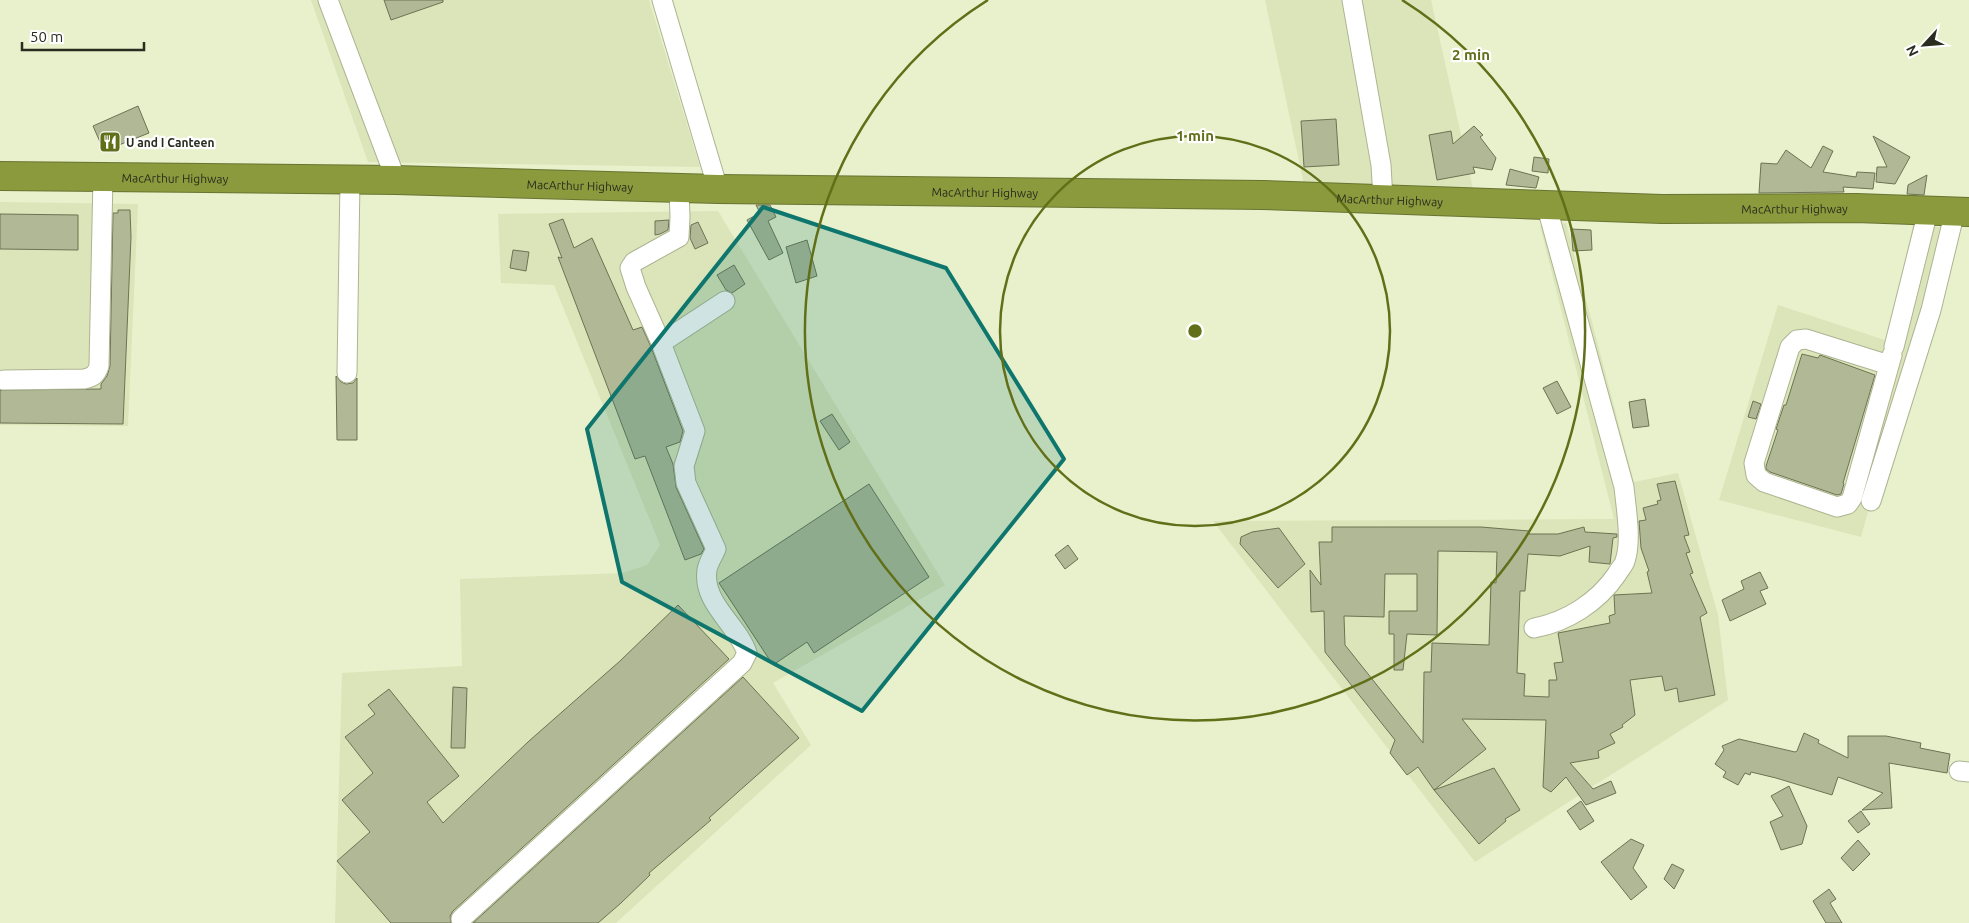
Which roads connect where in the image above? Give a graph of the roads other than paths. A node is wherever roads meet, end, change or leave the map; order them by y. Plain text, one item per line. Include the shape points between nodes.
1 (328, 0) edge
2 (662, 0) edge
3 (1352, 0) edge
4 (0, 176) edge
5 (103, 177) junction
6 (350, 180) junction
7 (396, 180) junction
8 (679, 188) junction
9 (718, 189) junction
10 (1383, 199) junction
11 (1546, 204) junction
12 (1928, 211) junction
13 (1962, 211) edge
14 (725, 301) dead end
15 (661, 344) junction
16 (1892, 355) junction
17 (347, 373) dead end
18 (4, 380) dead end
19 (1871, 501) dead end
20 (1534, 628) dead end
21 (460, 919) dead end

1 - 7 street
2 - 9 street
3 - 10 street via 1382,165
4 - 5 highway, MacArthur Highway
5 - 6 highway, MacArthur Highway
5 - 18 street via 99,366 96,374 84,379
6 - 7 highway, MacArthur Highway
6 - 17 street
7 - 8 highway, MacArthur Highway
8 - 9 highway, MacArthur Highway
8 - 15 street via 678,237 634,262 630,268
9 - 10 highway, MacArthur Highway
10 - 11 highway, MacArthur Highway
11 - 12 highway, MacArthur Highway via 1662,209
11 - 20 street via 1624,487 1628,530 1625,561 1607,588 1574,614
12 - 13 highway, MacArthur Highway
12 - 16 street
13 - 19 street
14 - 15 street
15 - 21 street via 695,432 684,466 686,483 716,549 707,568 706,579 713,599 747,653 742,663
16 - 16 street via 1848,504 1837,507 1764,482 1756,475 1754,462 1790,347 1797,340

